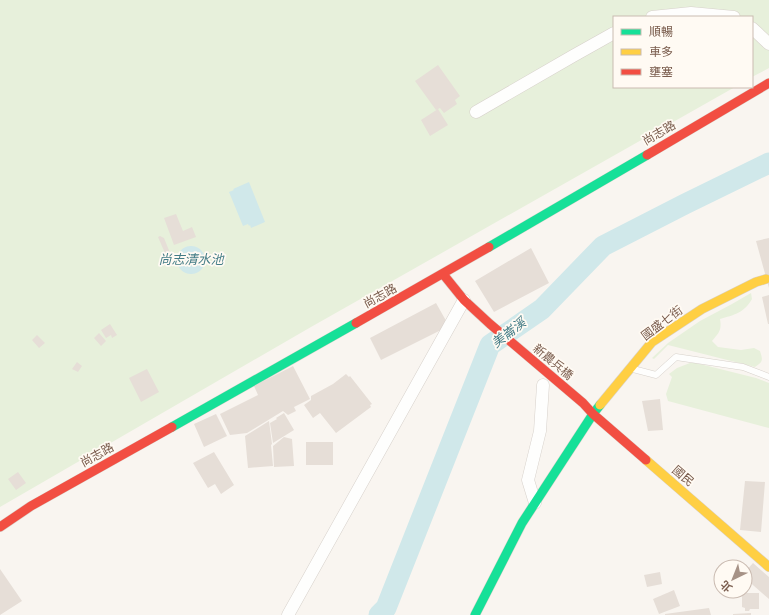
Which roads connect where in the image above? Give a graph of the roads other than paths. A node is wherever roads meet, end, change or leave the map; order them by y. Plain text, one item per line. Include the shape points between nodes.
1 (662, 16) edge
2 (723, 16) edge
3 (753, 29) edge
4 (613, 34) edge
5 (769, 44) edge
6 (769, 83) edge
7 (476, 112) dead end
8 (443, 274) junction
9 (766, 280) dead end
10 (464, 300) junction
11 (630, 368) junction
12 (769, 377) edge
13 (543, 384) dead end
14 (583, 403) joint
15 (593, 414) junction
16 (535, 502) junction
17 (0, 527) edge
18 (769, 567) edge
19 (288, 615) edge
20 (475, 615) edge

1 - 2 street via 691,13
3 - 5 street
4 - 7 street
6 - 8 street, 尚志路
8 - 10 street, 新農兵橋
8 - 17 street, 尚志路 via 30,506
9 - 11 street, 國盛七街 via 756,282 680,323 652,342
10 - 14 street, 新農兵橋
10 - 19 street
11 - 12 lane via 656,375 676,357 743,367
11 - 15 street, 國盛七街
13 - 16 street via 540,431 528,480
14 - 15 street, 國民
15 - 16 street, 國盛七街
15 - 18 street, 國民
16 - 20 street, 國盛七街

